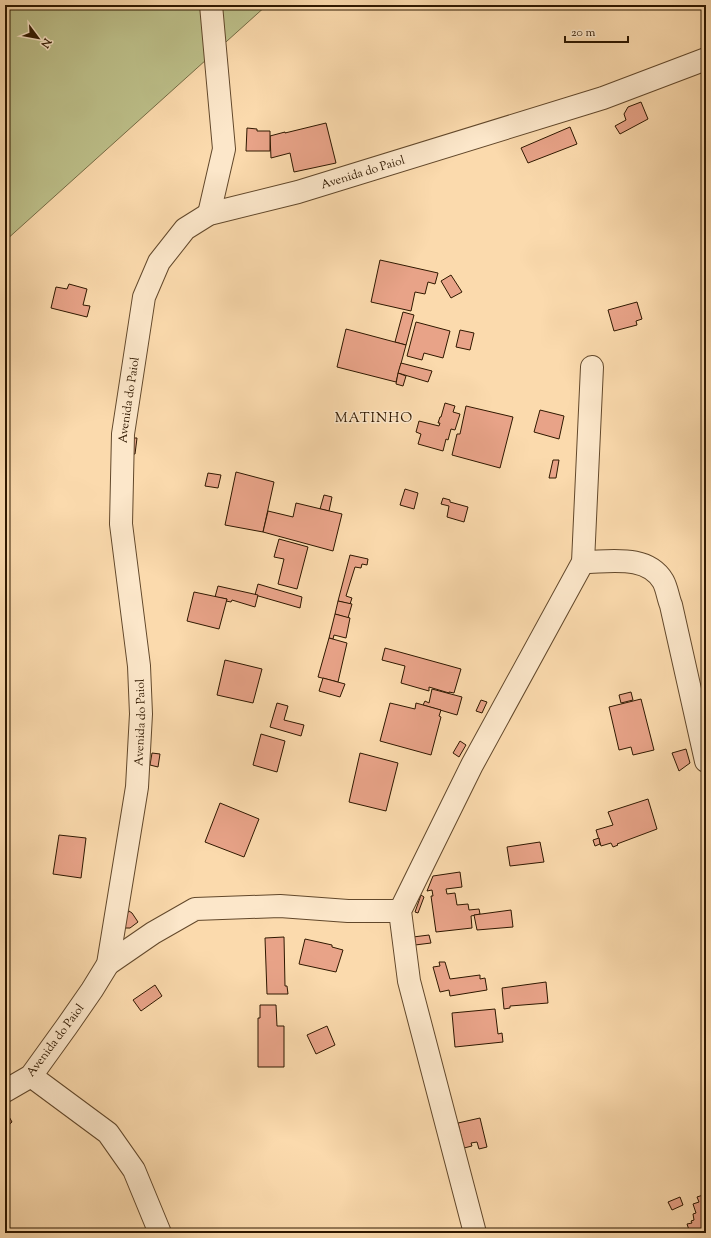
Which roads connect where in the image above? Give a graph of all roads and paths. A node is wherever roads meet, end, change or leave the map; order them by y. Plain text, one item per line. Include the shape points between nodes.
1 (211, 5) edge
2 (706, 59) edge
3 (209, 214) junction
4 (592, 367) dead end
5 (583, 562) junction
6 (706, 761) edge
7 (400, 911) junction
8 (108, 964) junction
9 (31, 1076) junction
10 (5, 1091) edge
11 (160, 1233) edge
12 (475, 1233) edge

1 - 3 street via 224,149
2 - 3 street, Avenida do Paiol via 595,100 298,192
3 - 8 street, Avenida do Paiol via 185,229 160,262 144,297 123,434 121,524 139,666 141,714 137,787
4 - 5 street
5 - 6 street via 633,561 650,566 663,582 671,605
5 - 7 street via 472,765
7 - 8 street via 348,911 280,906 195,909 153,933
7 - 12 street via 409,981
8 - 9 street, Avenida do Paiol
9 - 10 street, Avenida do Paiol
9 - 11 street via 108,1134 134,1170

